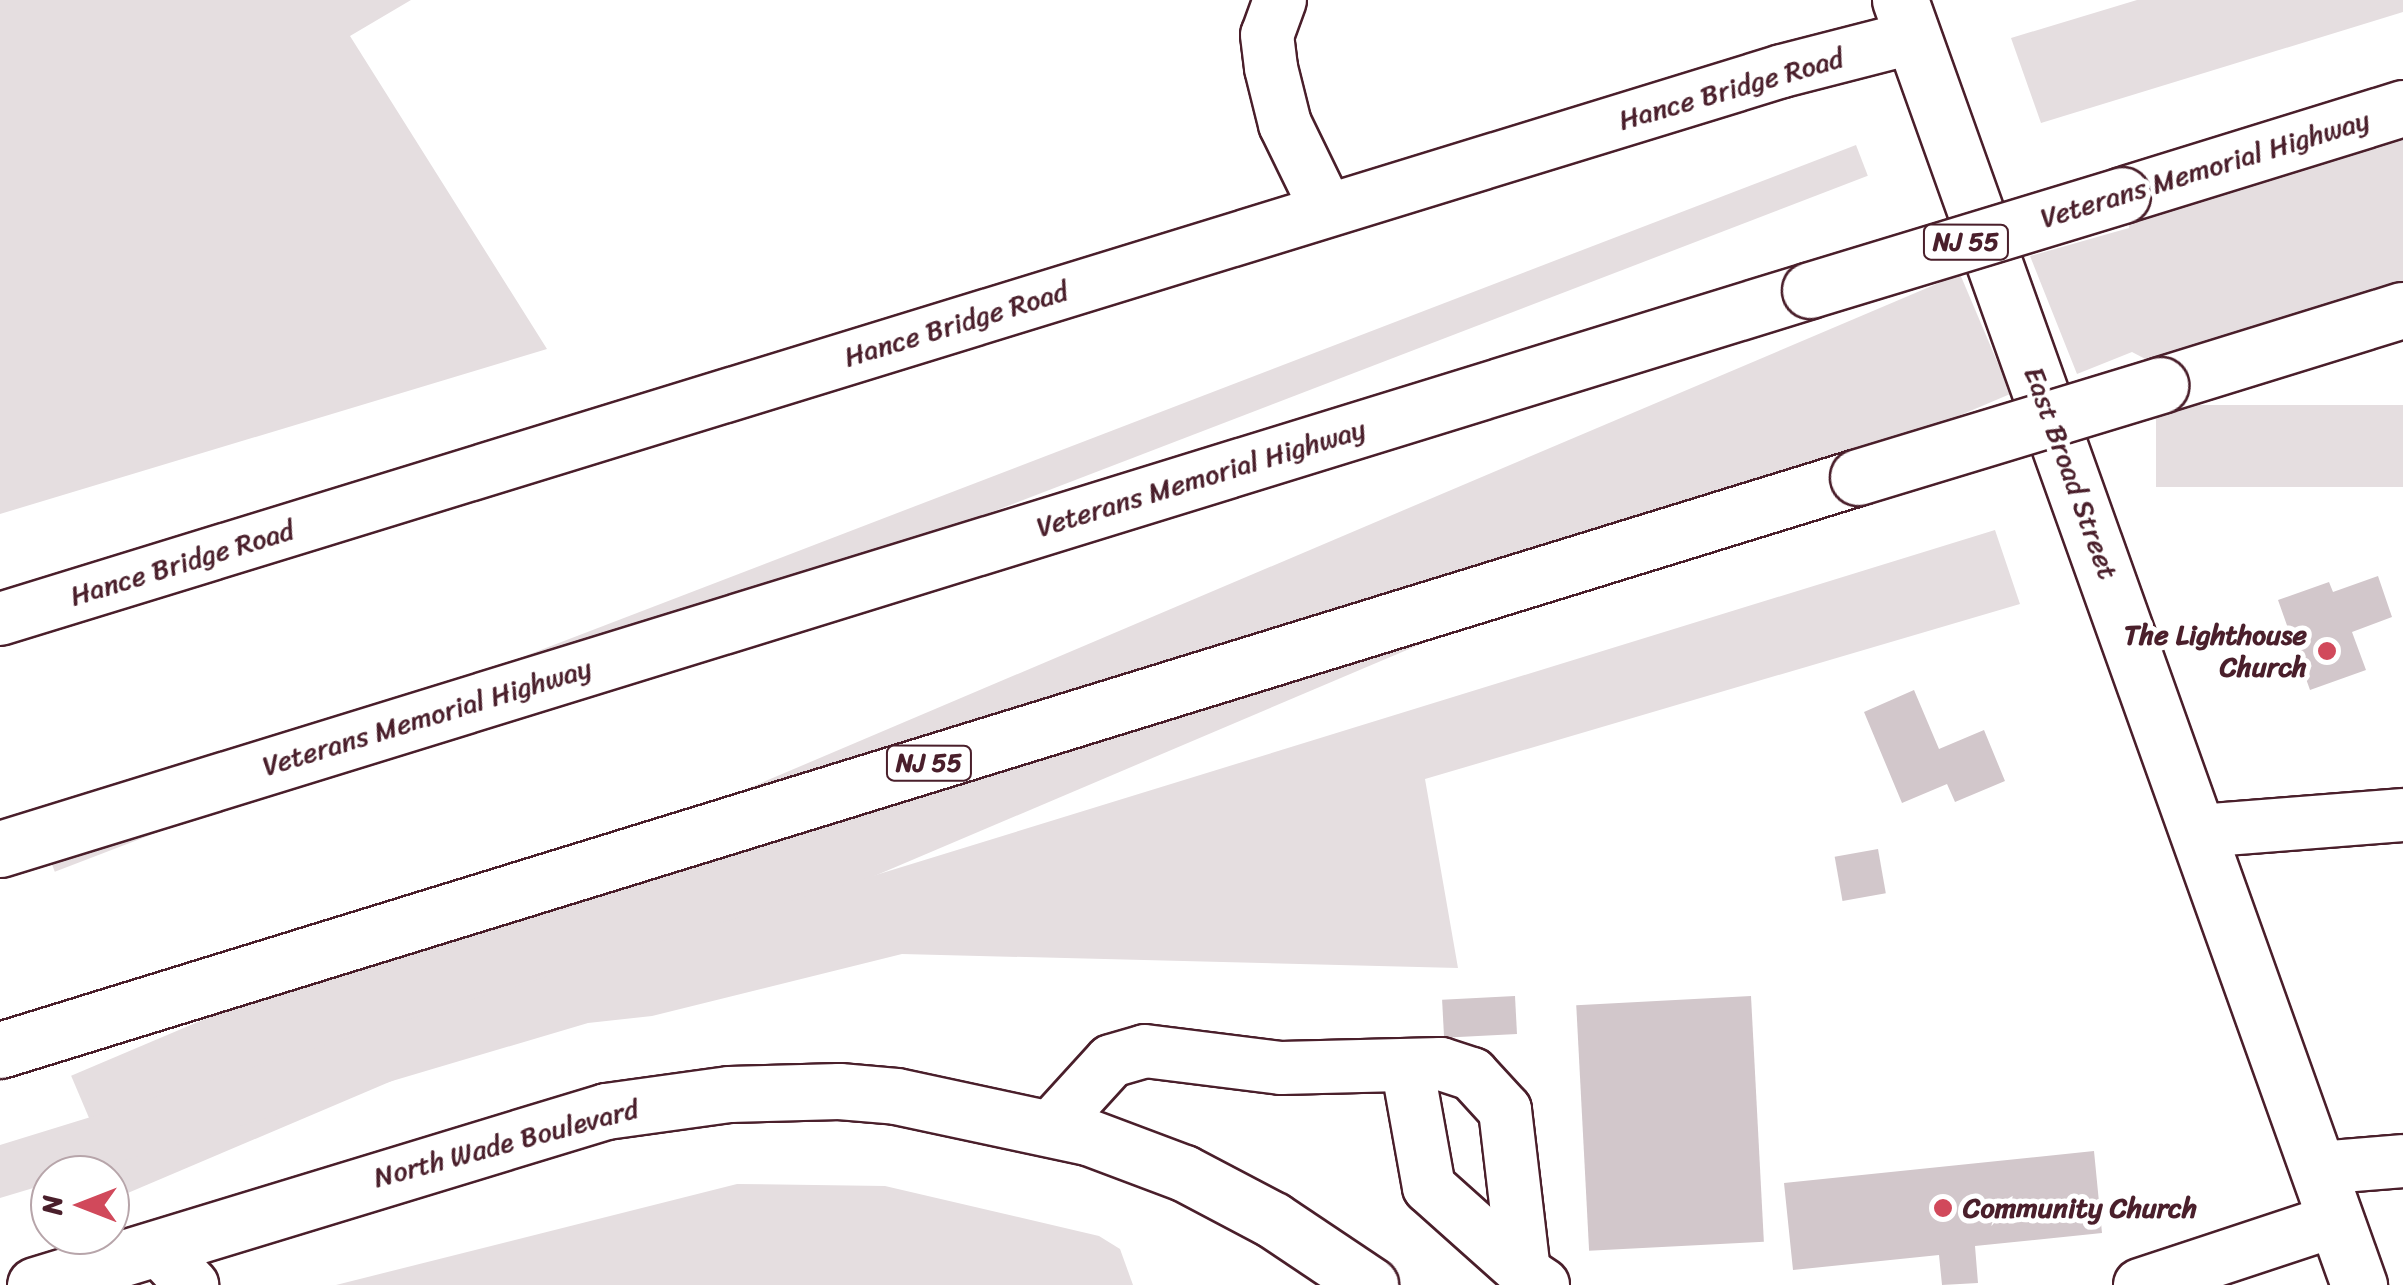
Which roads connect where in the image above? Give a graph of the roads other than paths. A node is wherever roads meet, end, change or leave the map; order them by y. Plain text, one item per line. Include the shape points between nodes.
1 (1280, 0) edge
2 (1907, 18) edge
3 (2403, 108) edge
4 (1327, 210) junction
5 (2403, 310) edge
6 (0, 620) edge
7 (2403, 815) edge
8 (2200, 832) junction
9 (0, 849) edge
10 (0, 1050) edge
11 (1407, 1064) junction
12 (1051, 1128) junction
13 (2403, 1162) edge
14 (2318, 1168) junction
15 (2337, 1220) junction
16 (175, 1267) edge
17 (1534, 1278) edge
18 (35, 1285) edge
19 (1370, 1285) edge
20 (2140, 1285) edge
21 (2360, 1285) edge

1 - 4 street via 1268,35 1271,68 1285,124
2 - 4 street, Hance Bridge Road
2 - 8 main road, East Broad Street
3 - 9 main road, Veterans Memorial Highway / NJ 55, bridge
4 - 6 street, Hance Bridge Road
5 - 10 main road, NJ 55, bridge
7 - 8 street
8 - 14 main road, East Broad Street
11 - 12 street via 1280,1068 1146,1051 1110,1062
11 - 17 street via 1430,1187
11 - 17 street via 1441,1064 1472,1074 1504,1110
12 - 16 main road, North Wade Boulevard via 839,1091 646,1104 296,1202
12 - 19 main road, North Wade Boulevard via 1184,1174 1273,1220
13 - 14 street
14 - 15 main road, East Broad Street
15 - 20 street
15 - 21 main road, East Broad Street
16 - 18 main road, North Wade Boulevard

